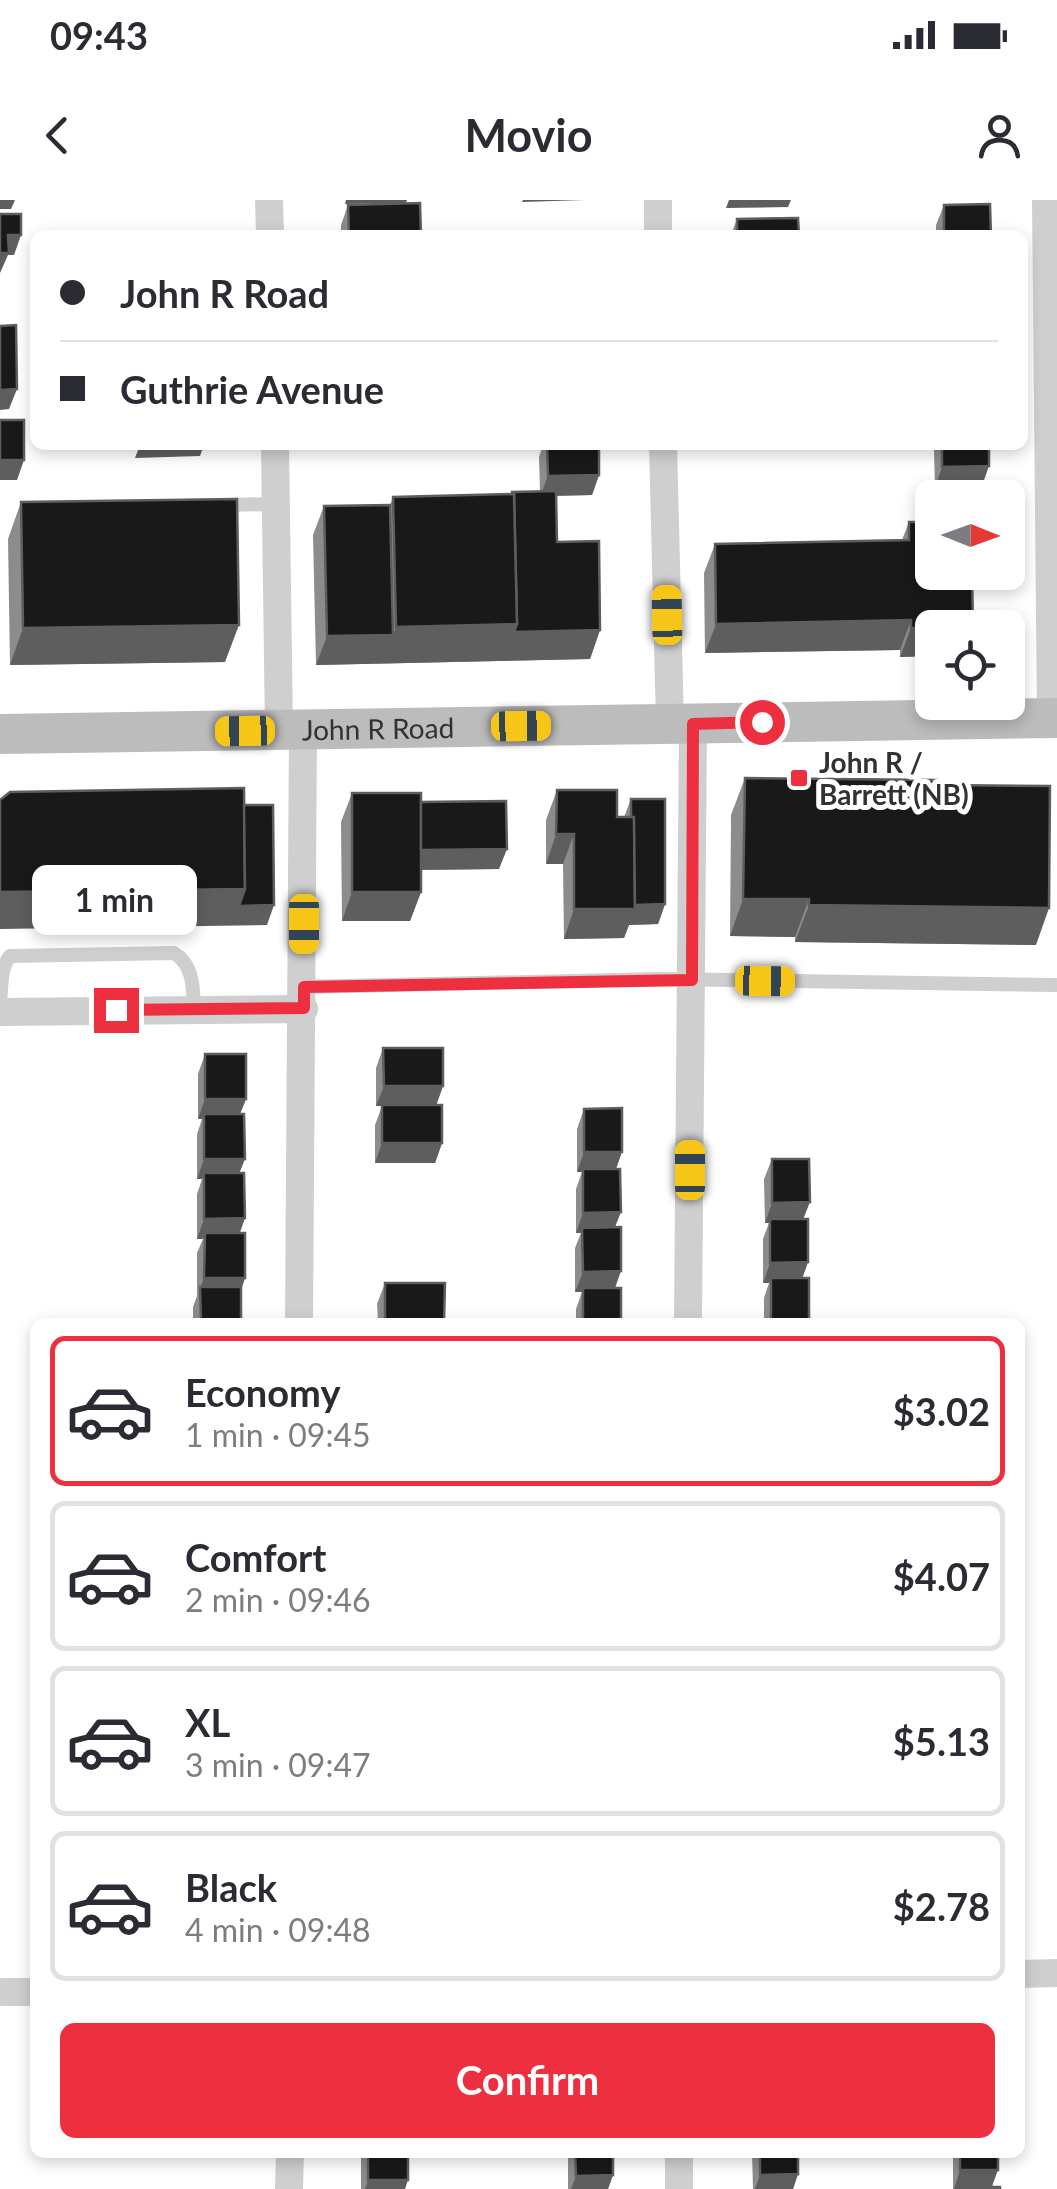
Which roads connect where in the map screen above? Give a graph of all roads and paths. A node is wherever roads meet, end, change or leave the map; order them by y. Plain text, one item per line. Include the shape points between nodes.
1 (270, 200) edge
2 (658, 200) edge
3 (1046, 200) edge
4 (270, 230) edge
5 (658, 230) edge
6 (274, 450) edge
7 (663, 450) edge
8 (1053, 488) edge
9 (276, 504) junction
10 (206, 505) edge
11 (1054, 718) edge
12 (682, 724) junction
13 (292, 730) junction
14 (0, 734) edge
15 (692, 980) junction
16 (1057, 986) edge
17 (304, 998) junction
18 (194, 1009) junction
19 (0, 1011) edge
20 (300, 1318) edge
21 (688, 1318) edge
22 (1057, 1973) edge
23 (1025, 1974) edge
24 (0, 1992) edge
25 (30, 1992) edge
26 (290, 2158) edge
27 (679, 2158) edge
28 (289, 2189) edge
29 (679, 2189) edge

1 - 4 street
2 - 5 street
3 - 8 street
6 - 9 street
7 - 12 street
8 - 11 street
9 - 10 lane
9 - 13 street
11 - 12 main road, John R Road
12 - 13 main road, John R Road
12 - 15 street
13 - 14 main road, John R Road
13 - 17 street
15 - 16 lane
15 - 17 lane
15 - 21 street
17 - 18 street
17 - 20 street
18 - 19 street
18 - 19 lane via 192,980 174,953 10,956 1,970
22 - 23 street
24 - 25 street
26 - 28 street
27 - 29 street

